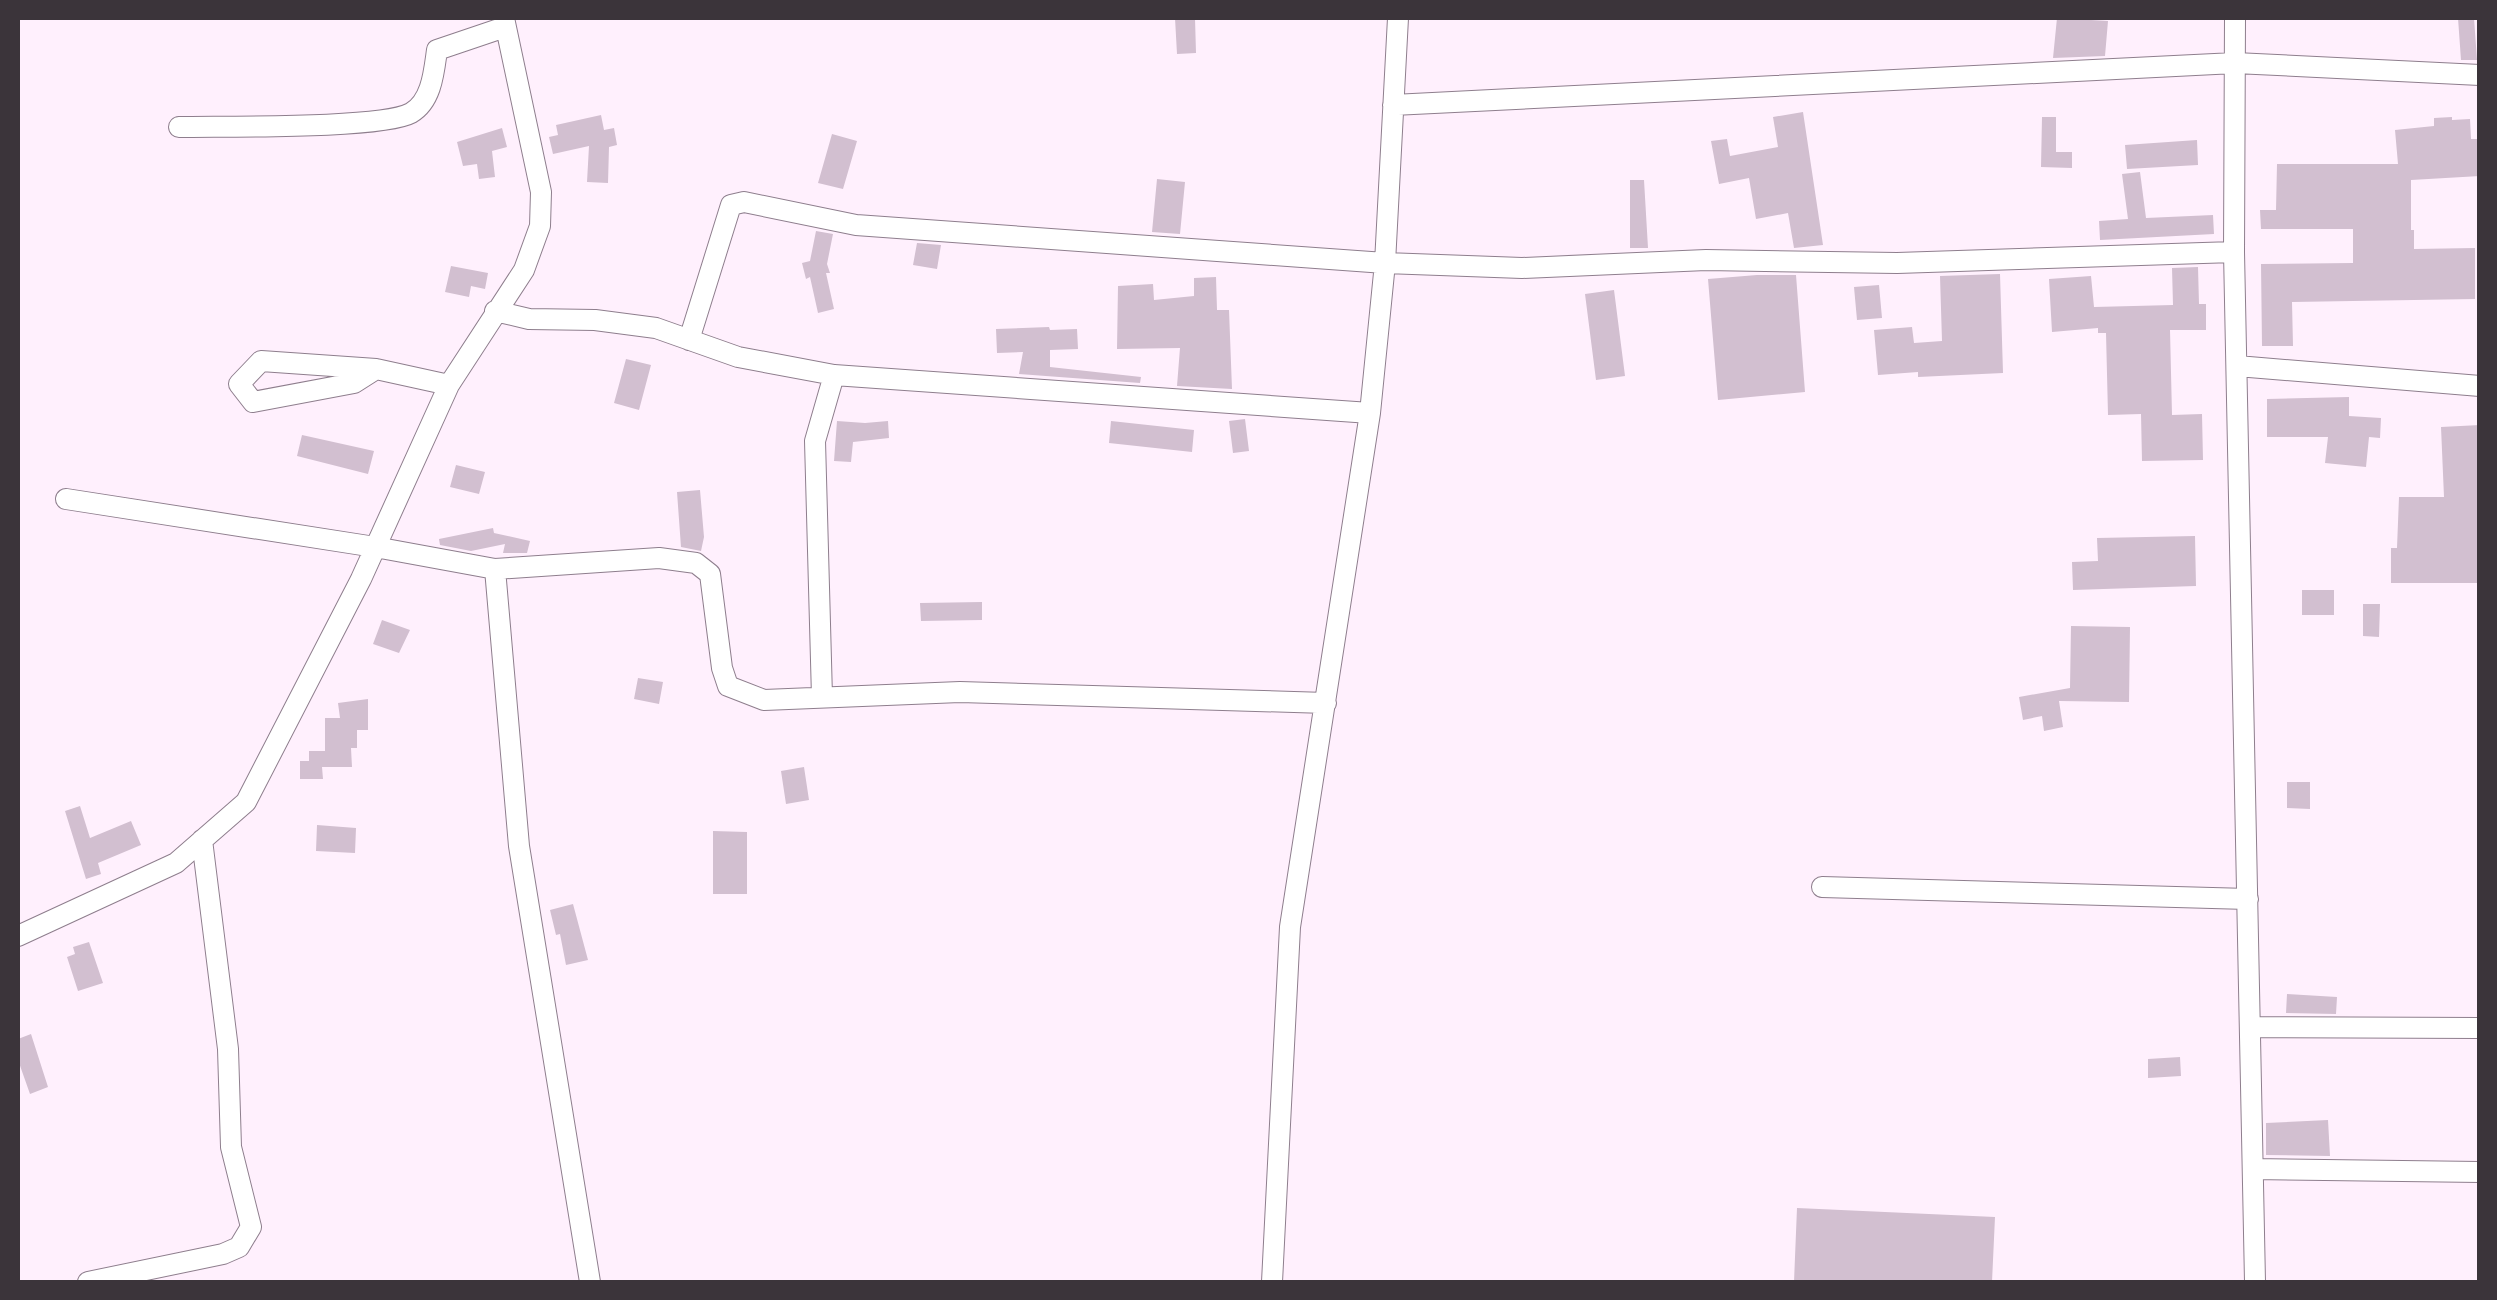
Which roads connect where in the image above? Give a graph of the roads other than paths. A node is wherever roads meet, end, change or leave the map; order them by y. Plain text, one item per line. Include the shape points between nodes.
1 (1398, 18) edge
2 (2234, 18) edge
3 (504, 22) edge
4 (2234, 63) junction
5 (2480, 75) edge
6 (1393, 105) junction
7 (179, 127) dead end
8 (2234, 252) junction
9 (1386, 263) junction
10 (495, 310) junction
11 (689, 340) junction
12 (2237, 366) junction
13 (376, 369) junction
14 (834, 375) junction
15 (449, 385) junction
16 (2480, 386) edge
17 (1370, 412) junction
18 (66, 499) dead end
19 (376, 547) junction
20 (495, 570) junction
21 (822, 698) junction
22 (1326, 703) junction
23 (202, 840) junction
24 (1822, 887) dead end
25 (2248, 899) junction
26 (18, 936) edge
27 (2250, 1027) junction
28 (2480, 1028) edge
29 (2253, 1169) junction
30 (2480, 1172) edge
31 (88, 1282) edge
32 (590, 1282) edge
33 (1272, 1282) edge
34 (2255, 1282) edge

1 - 6 street
2 - 4 street
3 - 7 street via 437,50 430,90 412,113 372,121
3 - 10 street via 541,192 540,226 524,270
4 - 5 street
4 - 6 street
4 - 8 street
6 - 9 street
8 - 9 street via 1522,268
8 - 12 street
9 - 11 street via 856,226 744,202 731,205
9 - 17 street
10 - 11 street via 529,319 627,323
10 - 15 street
11 - 14 street via 738,357
12 - 16 street
12 - 25 street
13 - 13 street via 260,361 239,384 253,402 354,383
13 - 15 street
14 - 17 street
14 - 21 street via 815,442
15 - 19 street
17 - 22 street
18 - 19 street
19 - 20 street
19 - 23 street via 246,802
20 - 21 street via 659,558 696,564 710,574 728,686 764,700
20 - 32 street via 519,846
21 - 22 street via 960,692
22 - 33 street via 1290,927
23 - 26 street via 176,863
23 - 31 street via 228,1048 231,1147 251,1226 239,1248 223,1254
24 - 25 street
25 - 27 street
27 - 28 street
27 - 29 street
29 - 30 street
29 - 34 street

